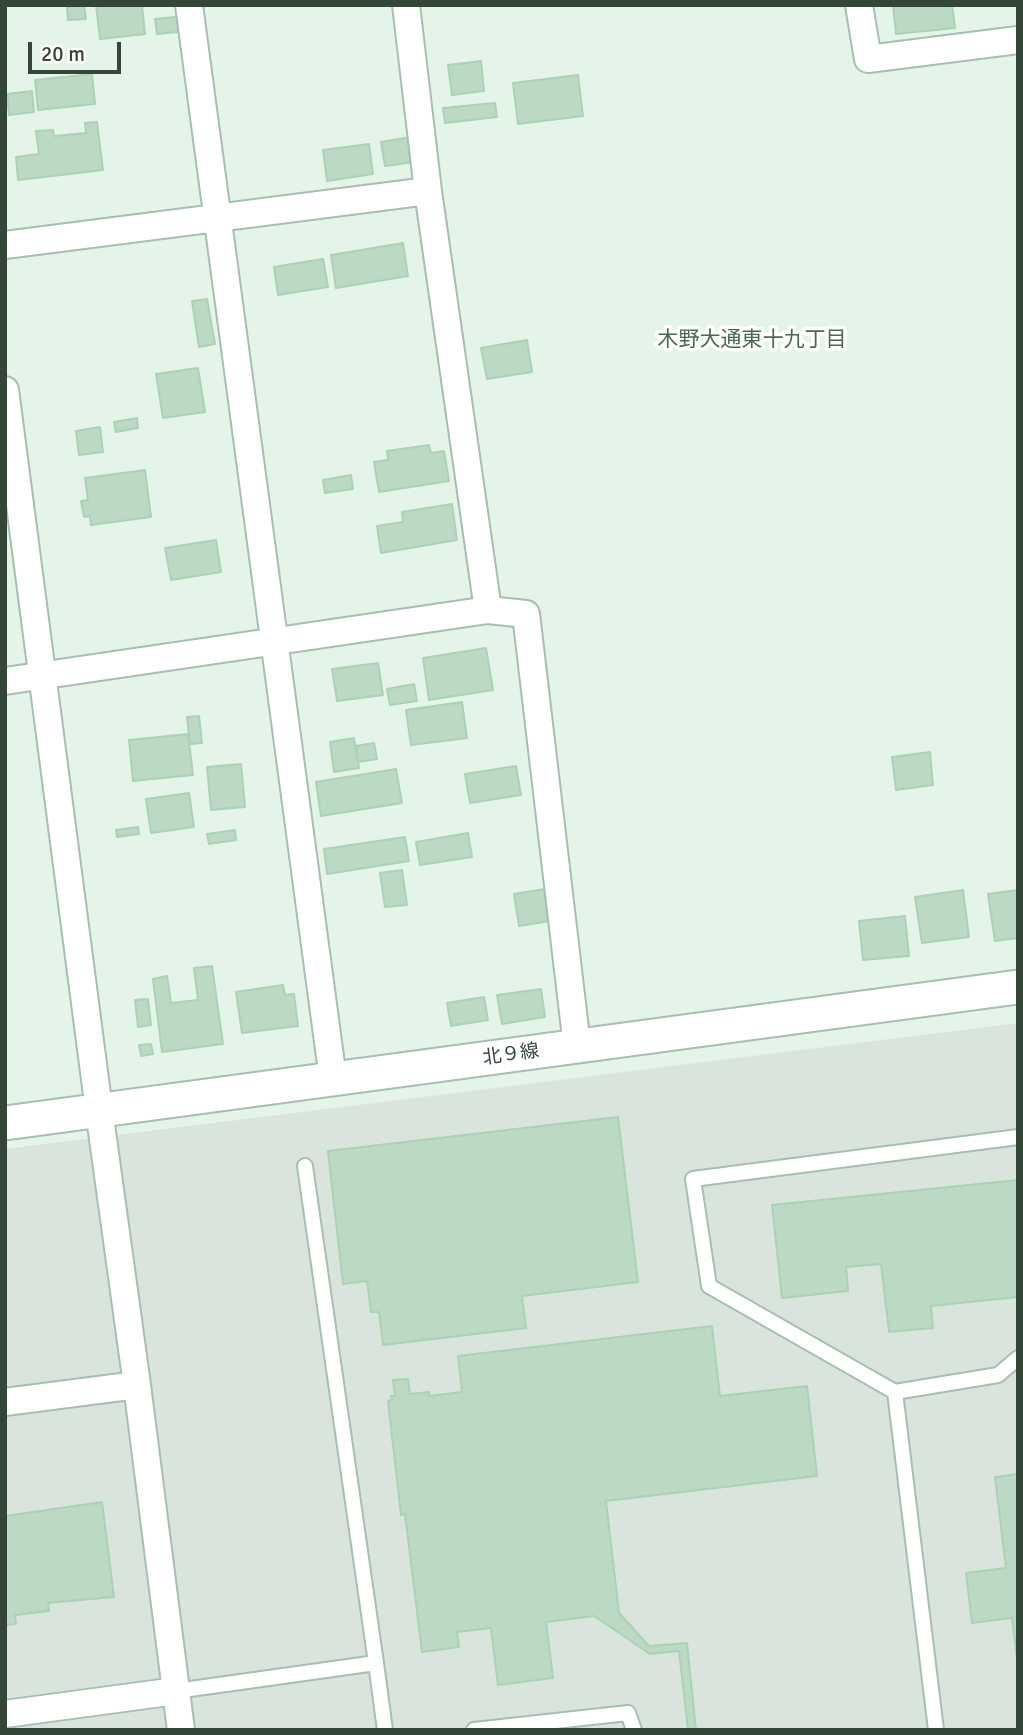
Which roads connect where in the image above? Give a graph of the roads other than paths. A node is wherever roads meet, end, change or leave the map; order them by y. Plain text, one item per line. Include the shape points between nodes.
1 (189, 5) edge
2 (406, 5) edge
3 (859, 5) edge
4 (1018, 40) edge
5 (428, 191) junction
6 (217, 218) junction
7 (5, 245) edge
8 (5, 390) edge
9 (488, 610) junction
10 (274, 641) junction
11 (43, 676) junction
12 (5, 681) edge
13 (1018, 987) edge
14 (577, 1046) junction
15 (333, 1079) junction
16 (99, 1110) junction
17 (5, 1123) edge
18 (1018, 1137) edge
19 (305, 1166) dead end
20 (1018, 1358) edge
21 (137, 1385) junction
22 (895, 1392) junction
23 (5, 1402) edge
24 (376, 1663) junction
25 (176, 1691) junction
26 (5, 1714) edge
27 (181, 1730) edge
28 (386, 1730) edge
29 (474, 1730) edge
30 (634, 1730) edge
31 (936, 1730) edge

1 - 6 street
2 - 5 street
3 - 4 street via 868,58
5 - 6 street
5 - 9 street
6 - 7 street
6 - 10 street
8 - 11 street
9 - 10 street
9 - 14 street via 526,614
10 - 11 street
10 - 15 street
11 - 12 street
11 - 16 street
13 - 14 street, 北９線
14 - 15 street, 北９線
15 - 16 street, 北９線
16 - 17 street, 北９線
16 - 21 street
18 - 22 lane via 693,1180 709,1286
19 - 24 lane
20 - 22 lane via 998,1375
21 - 23 street
21 - 25 street
22 - 31 lane
24 - 25 lane
24 - 28 lane
25 - 26 street
25 - 27 street
29 - 30 lane via 628,1713

